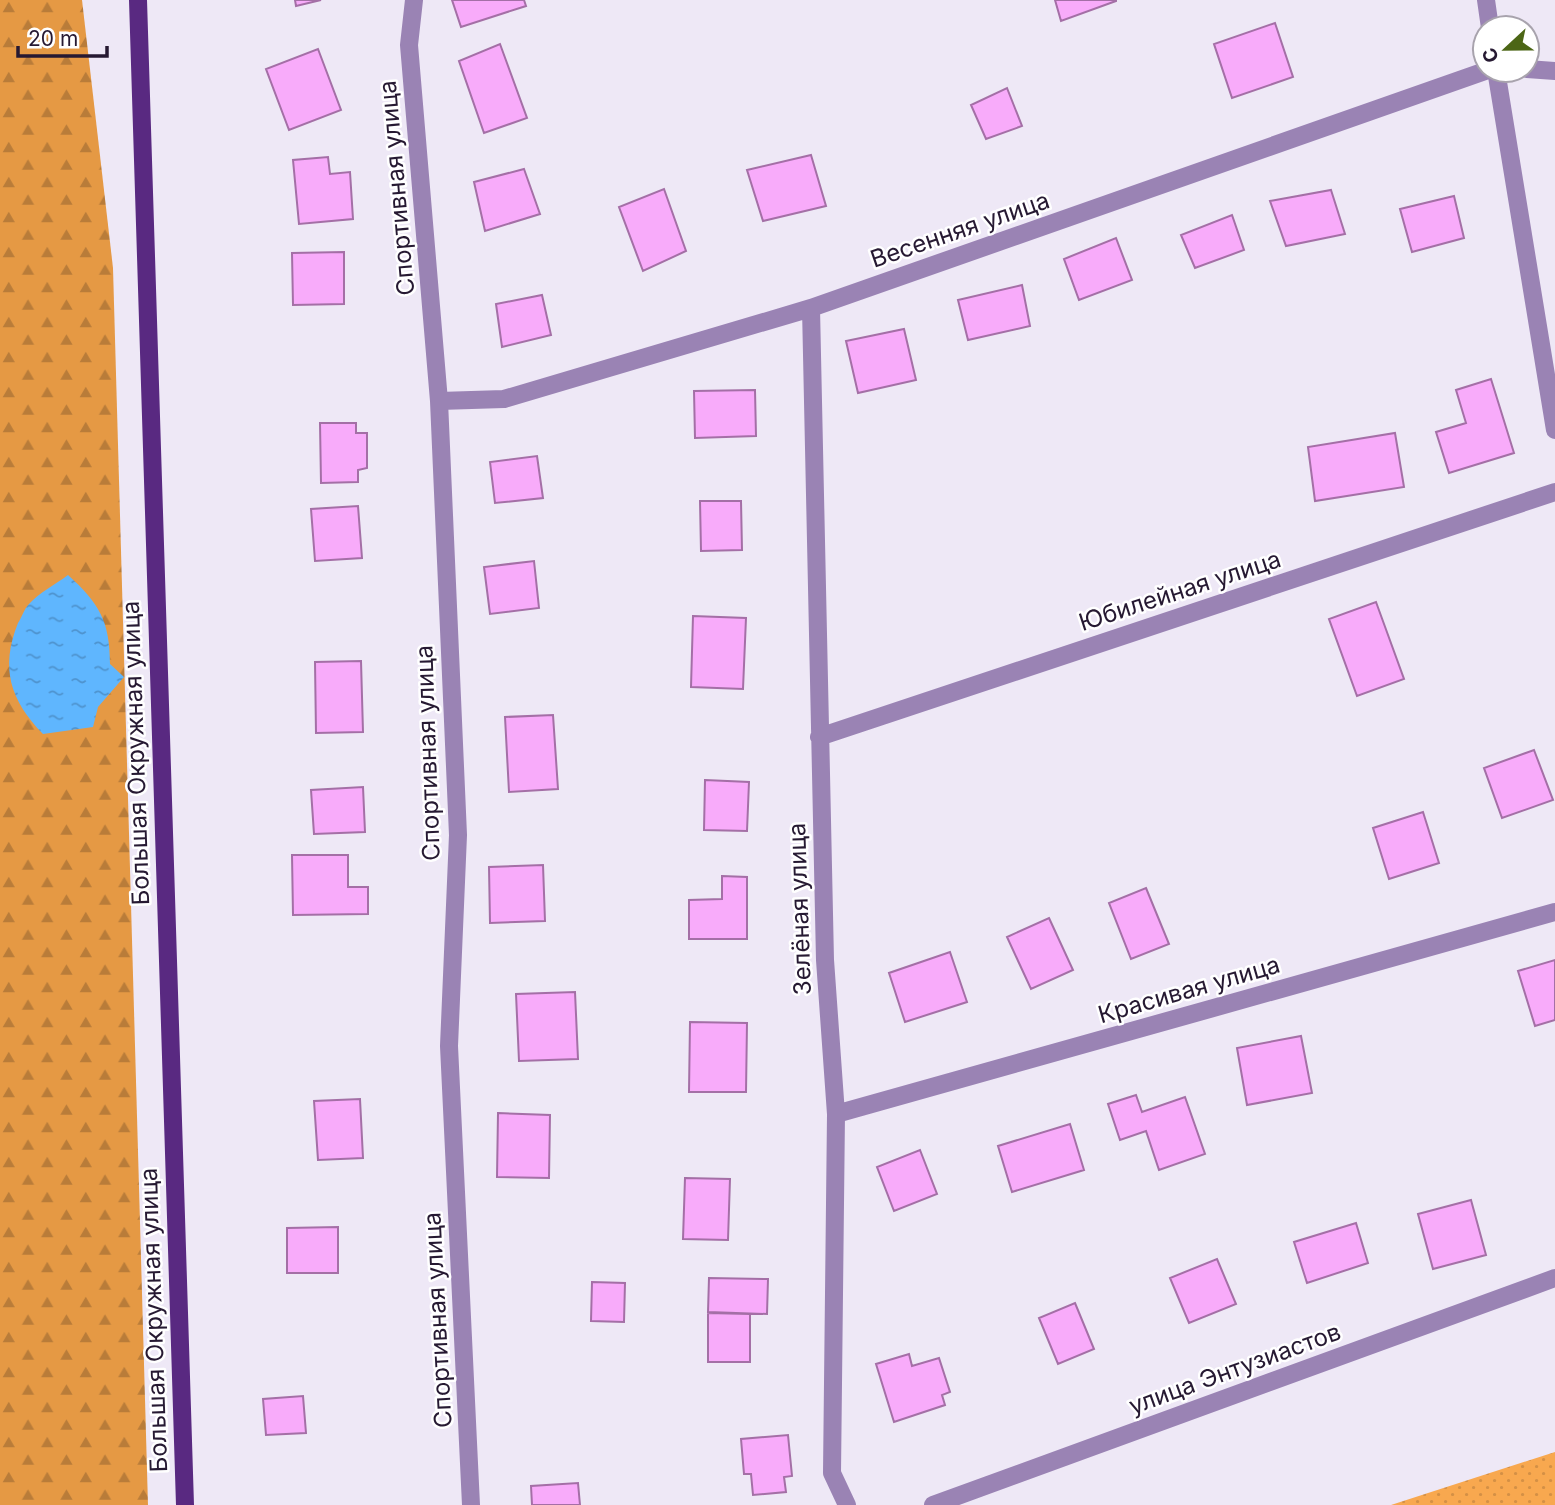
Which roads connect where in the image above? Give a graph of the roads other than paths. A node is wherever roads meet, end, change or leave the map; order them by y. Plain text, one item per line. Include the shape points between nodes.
1 (138, 0) edge
2 (414, 0) edge
3 (1471, 76) edge
4 (1498, 84) edge
5 (811, 308) junction
6 (439, 401) junction
7 (1555, 429) edge
8 (1555, 492) edge
9 (820, 737) junction
10 (1555, 912) edge
11 (836, 1114) junction
12 (1555, 1278) edge
13 (185, 1505) edge
14 (471, 1505) edge
15 (847, 1505) edge
16 (933, 1505) edge

1 - 13 main road, Большая Окружная улица
2 - 6 street, Спортивная улица via 409,45
3 - 5 street, Весенняя улица
4 - 7 street
5 - 6 street, Весенняя улица via 504,398
5 - 9 street, Зелёная улица
6 - 14 street, Спортивная улица via 458,835 449,1046
8 - 9 street, Юбилейная улица
9 - 11 street, Зелёная улица via 825,960
10 - 11 street, Красивая улица
11 - 15 street, Зелёная улица via 832,1473
12 - 16 street, улица Энтузиастов

